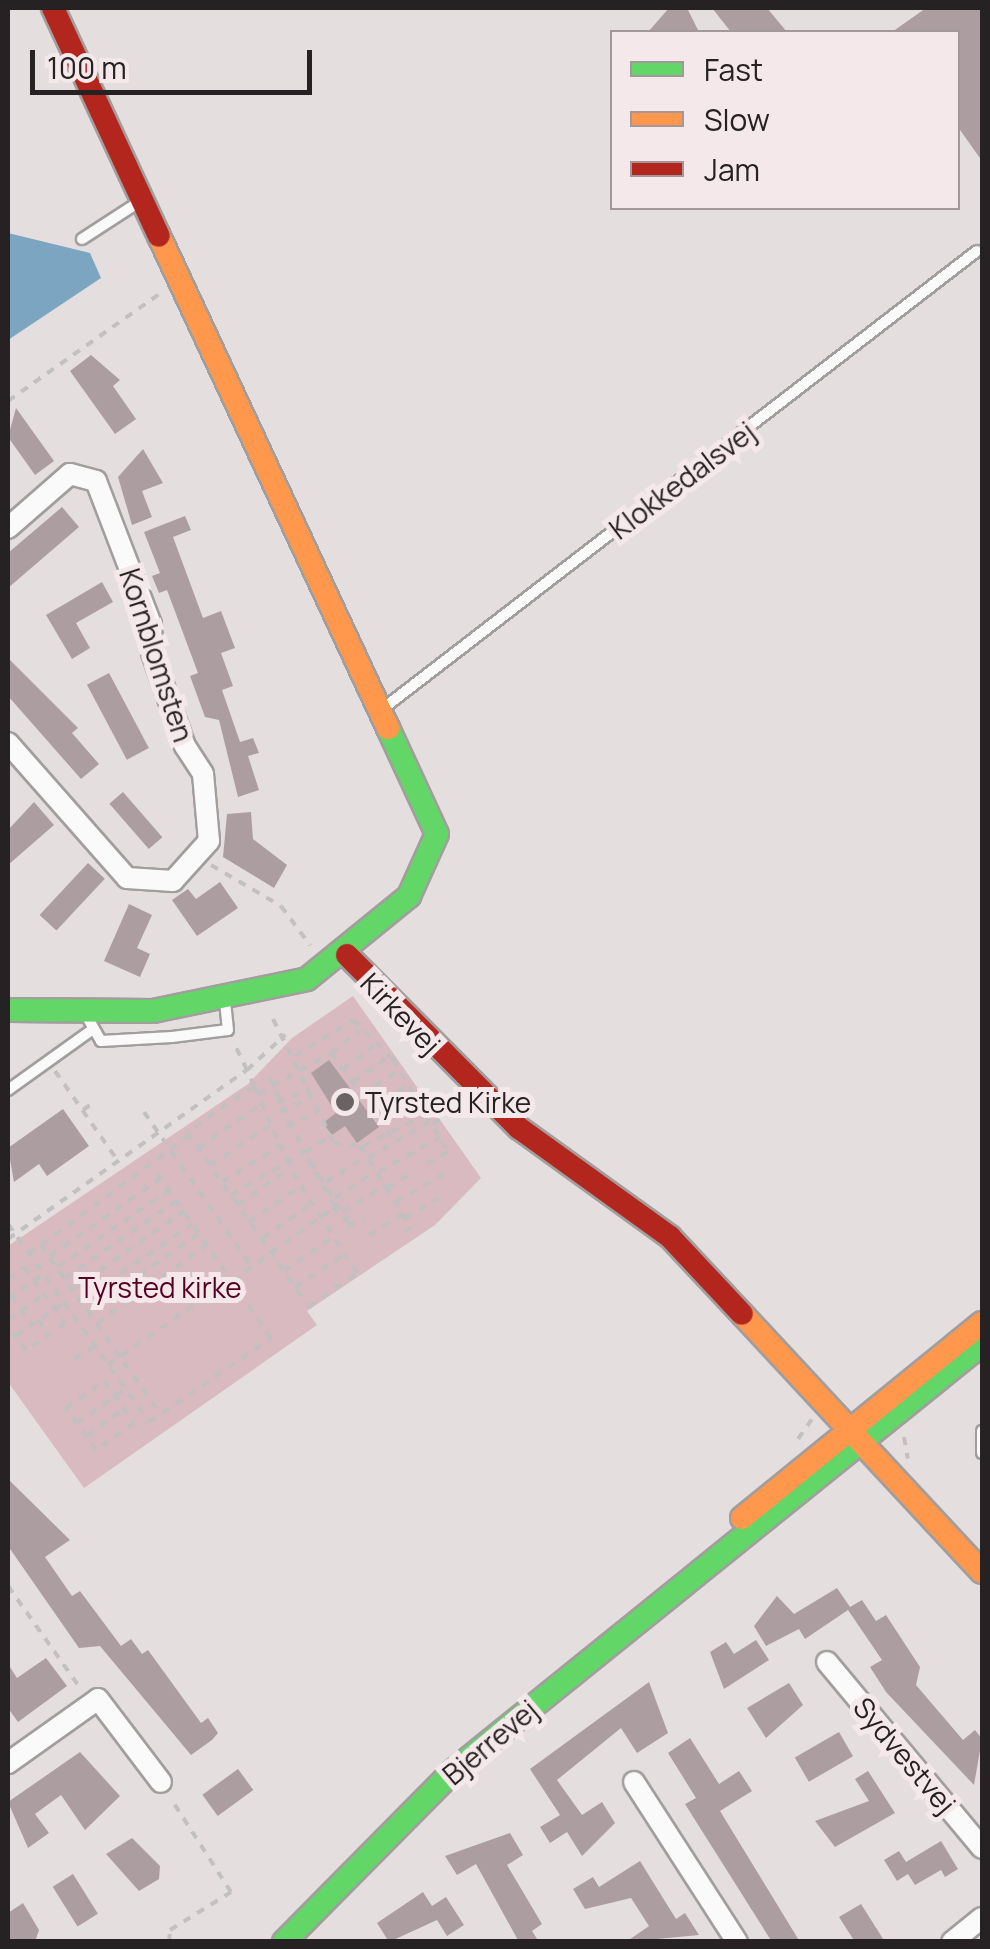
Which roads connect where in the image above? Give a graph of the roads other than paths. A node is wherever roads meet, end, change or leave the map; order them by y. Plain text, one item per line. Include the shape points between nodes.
1 (53, 8) edge
2 (144, 199) junction
3 (82, 239) dead end
4 (977, 251) dead end
5 (8, 528) edge
6 (385, 707) junction
7 (8, 743) edge
8 (347, 955) junction
9 (226, 1001) junction
10 (8, 1010) edge
11 (88, 1023) junction
12 (8, 1090) edge
13 (982, 1324) edge
14 (982, 1344) edge
15 (982, 1432) edge
16 (849, 1436) junction
17 (982, 1453) edge
18 (982, 1572) edge
19 (827, 1662) dead end
20 (8, 1763) edge
21 (161, 1782) road end
22 (634, 1782) dead end
23 (982, 1848) edge
24 (982, 1918) edge
25 (284, 1942) edge
26 (737, 1942) edge
27 (952, 1942) edge

1 - 2 street
2 - 3 lane
2 - 6 street
4 - 6 lane, Klokkedalsvej
5 - 7 street, Kornblomsten via 70,474 96,480 152,624 152,653 185,746 206,784 211,826 198,858 161,884 127,878
6 - 8 street via 430,803 434,856 409,896
8 - 9 street, Kirkevej via 325,970
8 - 16 street, Kirkevej via 519,1128 670,1237
9 - 11 street, Kirkevej
9 - 11 lane via 228,1030 101,1041
10 - 11 street, Kirkevej
11 - 12 lane
13 - 16 street, Bjerrevej
14 - 16 street, Bjerrevej
15 - 17 lane
16 - 18 street, Kirkevej
16 - 25 street, Bjerrevej via 453,1771
19 - 23 street, Sydvestvej
20 - 21 street via 98,1699
22 - 26 street
24 - 27 street

